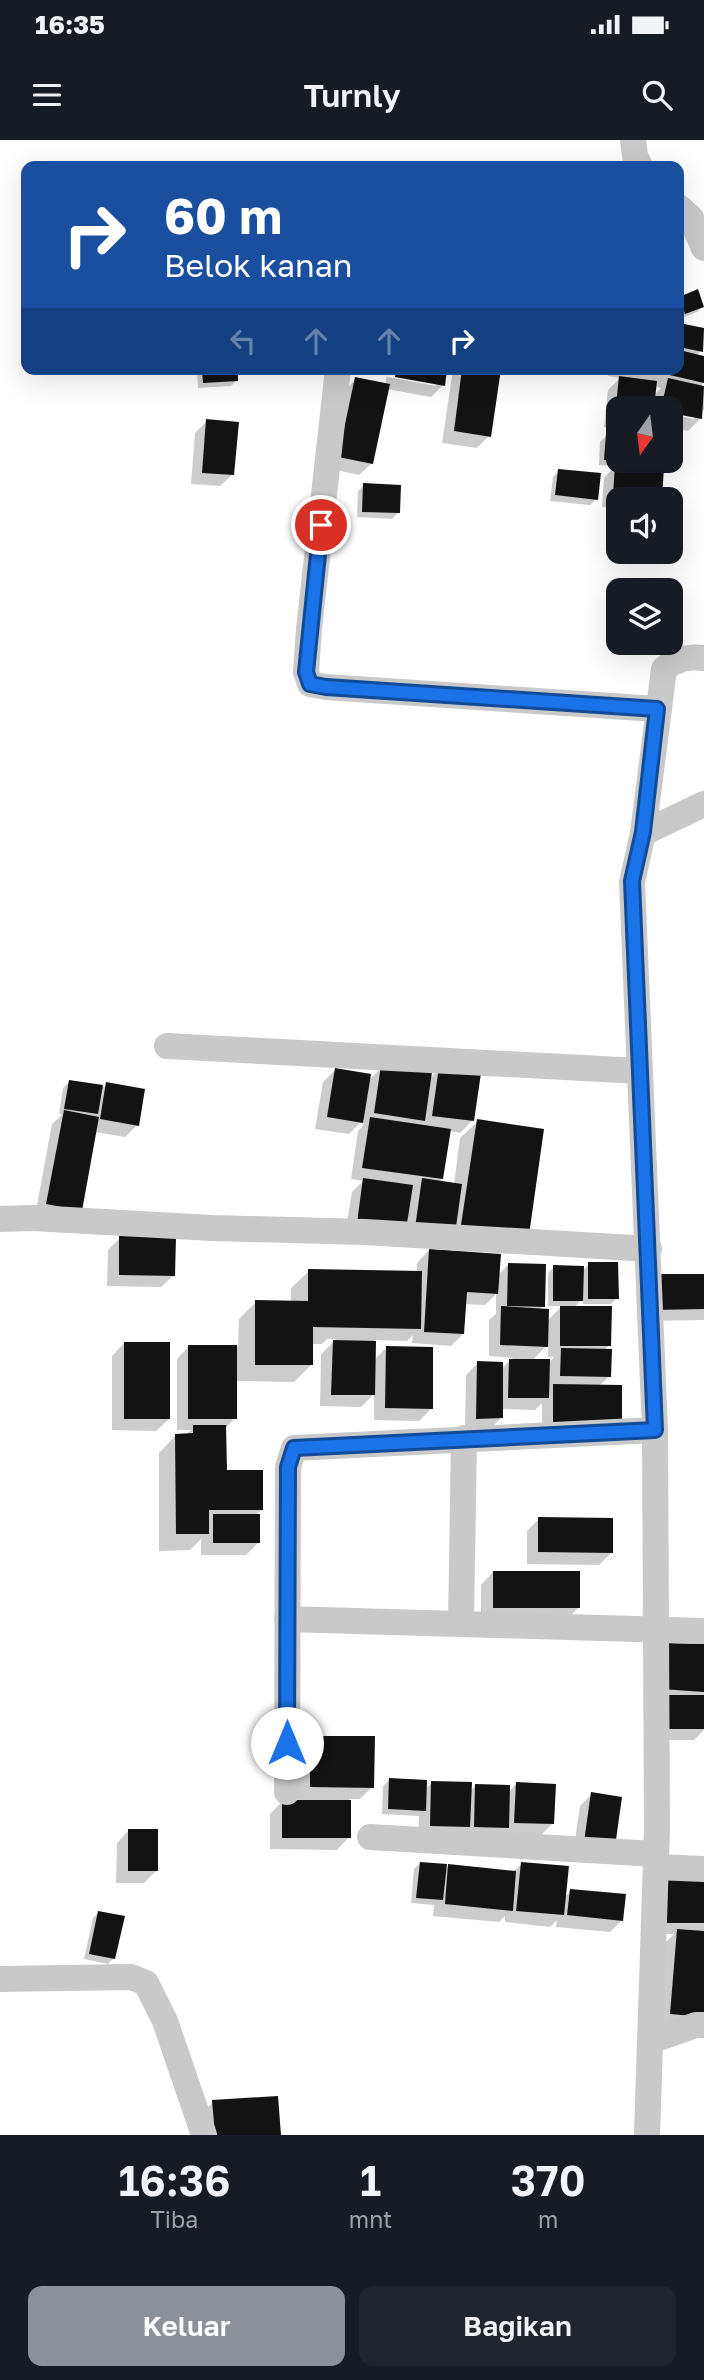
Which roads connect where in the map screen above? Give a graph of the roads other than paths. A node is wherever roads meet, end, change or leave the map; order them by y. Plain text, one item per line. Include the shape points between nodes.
1 (633, 140) edge
2 (638, 161) edge
3 (684, 211) edge
4 (704, 248) edge
5 (337, 375) edge
6 (704, 658) edge
7 (657, 709) junction
8 (704, 804) edge
9 (643, 832) junction
10 (167, 1046) dead end
11 (639, 1071) junction
12 (0, 1219) edge
13 (649, 1249) junction
14 (655, 1430) junction
15 (464, 1438) junction
16 (287, 1619) junction
17 (461, 1624) junction
18 (656, 1630) junction
19 (704, 1631) edge
20 (287, 1792) dead end
21 (370, 1837) dead end
22 (655, 1861) junction
23 (704, 1869) edge
24 (0, 1979) edge
25 (704, 2025) edge
26 (650, 2041) junction
27 (204, 2135) edge
28 (647, 2135) edge

1 - 2 street
3 - 4 street
5 - 7 street via 309,629 306,672 310,684
6 - 7 street via 682,659 664,669
7 - 9 street
8 - 9 street
9 - 11 street via 632,881
10 - 11 street
11 - 13 street
12 - 13 street via 365,1232
13 - 14 street
14 - 15 street
14 - 18 street
15 - 16 street via 294,1448 288,1467
15 - 17 street
16 - 17 street
16 - 20 street
17 - 18 street
18 - 19 street
18 - 22 street
21 - 22 street
22 - 23 street
22 - 26 street
24 - 27 street via 131,1978 146,1983 165,2021
25 - 26 street
26 - 28 street

